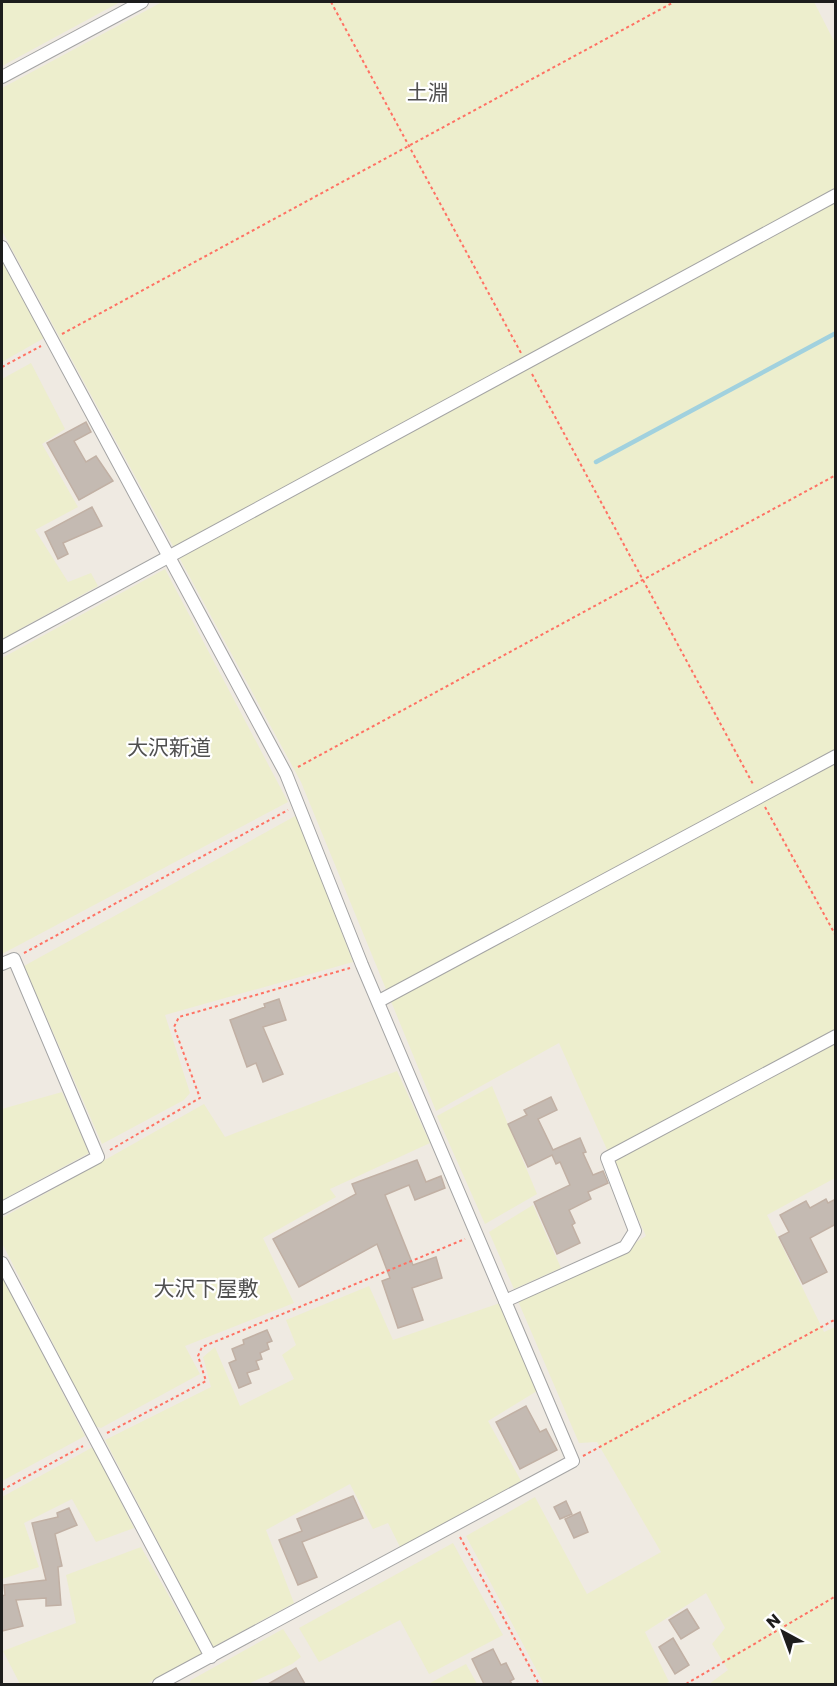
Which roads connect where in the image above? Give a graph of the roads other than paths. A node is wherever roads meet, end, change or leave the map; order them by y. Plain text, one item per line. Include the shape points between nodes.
1 (142, 2) edge
2 (2, 77) edge
3 (836, 195) edge
4 (2, 247) edge
5 (166, 556) junction
6 (2, 647) edge
7 (836, 756) edge
8 (2, 964) edge
9 (379, 1001) junction
10 (836, 1036) edge
11 (2, 1208) edge
12 (2, 1263) edge
13 (505, 1300) junction
14 (211, 1657) junction
15 (159, 1684) edge

1 - 2 street
3 - 5 street
4 - 5 street
5 - 6 street
5 - 9 street via 286,774
7 - 9 street
8 - 11 street via 14,959 98,1156
9 - 13 street
10 - 13 street via 607,1158 635,1231 626,1247
12 - 14 street
13 - 14 street via 573,1461
14 - 15 street

